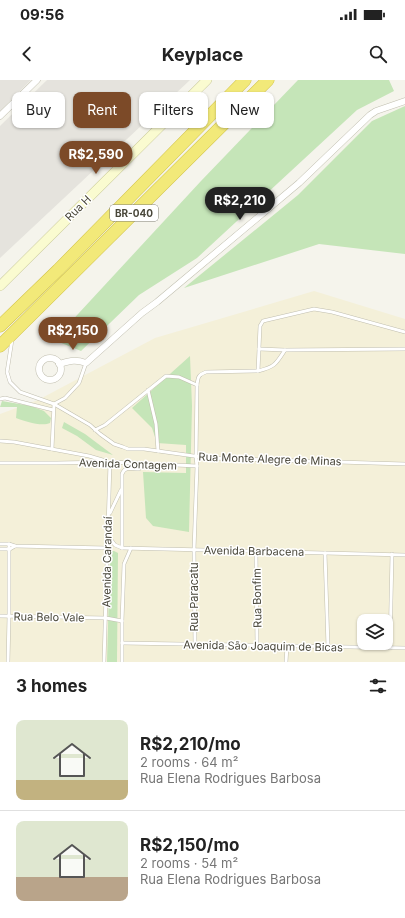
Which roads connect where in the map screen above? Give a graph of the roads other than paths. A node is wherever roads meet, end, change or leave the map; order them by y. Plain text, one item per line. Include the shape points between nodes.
1 (37, 80) edge
2 (207, 80) edge
3 (245, 80) edge
4 (268, 80) edge
5 (405, 101) edge
6 (0, 116) edge
7 (0, 286) edge
8 (0, 326) edge
9 (405, 332) edge
10 (14, 333) junction
11 (0, 346) edge
12 (259, 348) junction
13 (405, 349) edge
14 (285, 350) junction
15 (86, 363) junction
16 (59, 364) dead end
17 (258, 371) junction
18 (197, 385) junction
19 (148, 390) junction
20 (0, 399) edge
21 (54, 404) junction
22 (53, 410) junction
23 (95, 430) junction
24 (0, 441) edge
25 (52, 449) junction
26 (158, 451) junction
27 (196, 457) junction
28 (110, 462) junction
29 (0, 463) edge
30 (405, 464) edge
31 (197, 466) junction
32 (139, 469) dead end
33 (122, 488) junction
34 (108, 515) junction
35 (108, 536) junction
36 (0, 544) edge
37 (9, 544) junction
38 (15, 546) junction
39 (107, 548) junction
40 (122, 548) junction
41 (131, 548) junction
42 (0, 549) edge
43 (10, 549) junction
44 (194, 550) junction
45 (256, 551) junction
46 (325, 553) junction
47 (392, 554) junction
48 (405, 555) edge
49 (391, 614) edge
50 (0, 616) edge
51 (9, 616) junction
52 (106, 618) junction
53 (122, 621) junction
54 (122, 643) junction
55 (195, 645) junction
56 (257, 646) junction
57 (287, 646) junction
58 (328, 647) junction
59 (357, 647) edge
60 (393, 648) edge
61 (405, 648) edge
62 (8, 662) edge
63 (104, 662) edge
64 (122, 662) edge
65 (286, 662) edge

1 - 6 street
2 - 7 main road, Rua H
3 - 8 highway, BR-040
4 - 10 highway, BR-040
5 - 15 street via 370,115 299,183 142,313
9 - 12 lane via 314,309 263,320 260,326
10 - 11 highway, BR-040
10 - 21 lane, Rua Monte Alegre de Minas via 7,372 10,382 20,392
12 - 14 lane
12 - 17 lane
13 - 14 lane
14 - 17 lane via 274,365
15 - 16 street via 72,360
15 - 21 lane via 79,383 65,398
17 - 18 lane via 206,372 198,378
18 - 19 lane via 179,377 166,376
18 - 27 lane
19 - 23 lane via 105,425
19 - 26 lane, Avenida Contagem via 156,424
20 - 22 lane
21 - 22 lane
21 - 23 lane, Rua Monte Alegre de Minas
22 - 25 lane
23 - 26 lane, Rua Monte Alegre de Minas via 114,444 128,449
24 - 25 lane
25 - 28 lane
26 - 27 lane, Rua Monte Alegre de Minas
27 - 30 lane, Rua Monte Alegre de Minas
27 - 31 lane
28 - 29 lane, Avenida Contagem
28 - 31 lane, Avenida Contagem
28 - 34 lane, Avenida Carandaí
31 - 44 lane, Rua Paracatu
32 - 33 lane, Avenida Carandaí via 124,470
33 - 34 lane
33 - 40 lane, Avenida Carandaí
34 - 35 lane, Avenida Carandaí
35 - 39 lane, Avenida Carandaí
35 - 40 lane via 115,545
36 - 37 lane
37 - 38 lane
37 - 43 lane
38 - 39 lane
38 - 43 lane
39 - 52 lane, Avenida Carandaí
40 - 41 lane, Avenida Barbacena
41 - 44 lane, Avenida Barbacena
41 - 53 lane, Avenida Carandaí via 124,564
42 - 43 lane
43 - 51 lane
44 - 45 lane, Avenida Barbacena
44 - 55 lane, Rua Paracatu
45 - 46 lane, Avenida Barbacena
45 - 56 lane, Rua Bonfim
46 - 47 lane, Avenida Barbacena
46 - 58 lane
47 - 48 lane, Avenida Barbacena
47 - 49 lane
50 - 51 lane, Rua Belo Vale
51 - 52 lane, Rua Belo Vale
51 - 62 lane
52 - 53 lane, Rua Belo Vale
52 - 63 lane, Avenida Carandaí
53 - 54 lane, Avenida Carandaí
54 - 55 lane, Avenida São Joaquim de Bicas
54 - 64 lane, Avenida Carandaí
55 - 56 lane, Avenida São Joaquim de Bicas
56 - 57 lane, Avenida São Joaquim de Bicas
57 - 58 lane, Avenida São Joaquim de Bicas
57 - 65 lane
58 - 59 lane, Avenida São Joaquim de Bicas
60 - 61 lane, Avenida São Joaquim de Bicas

